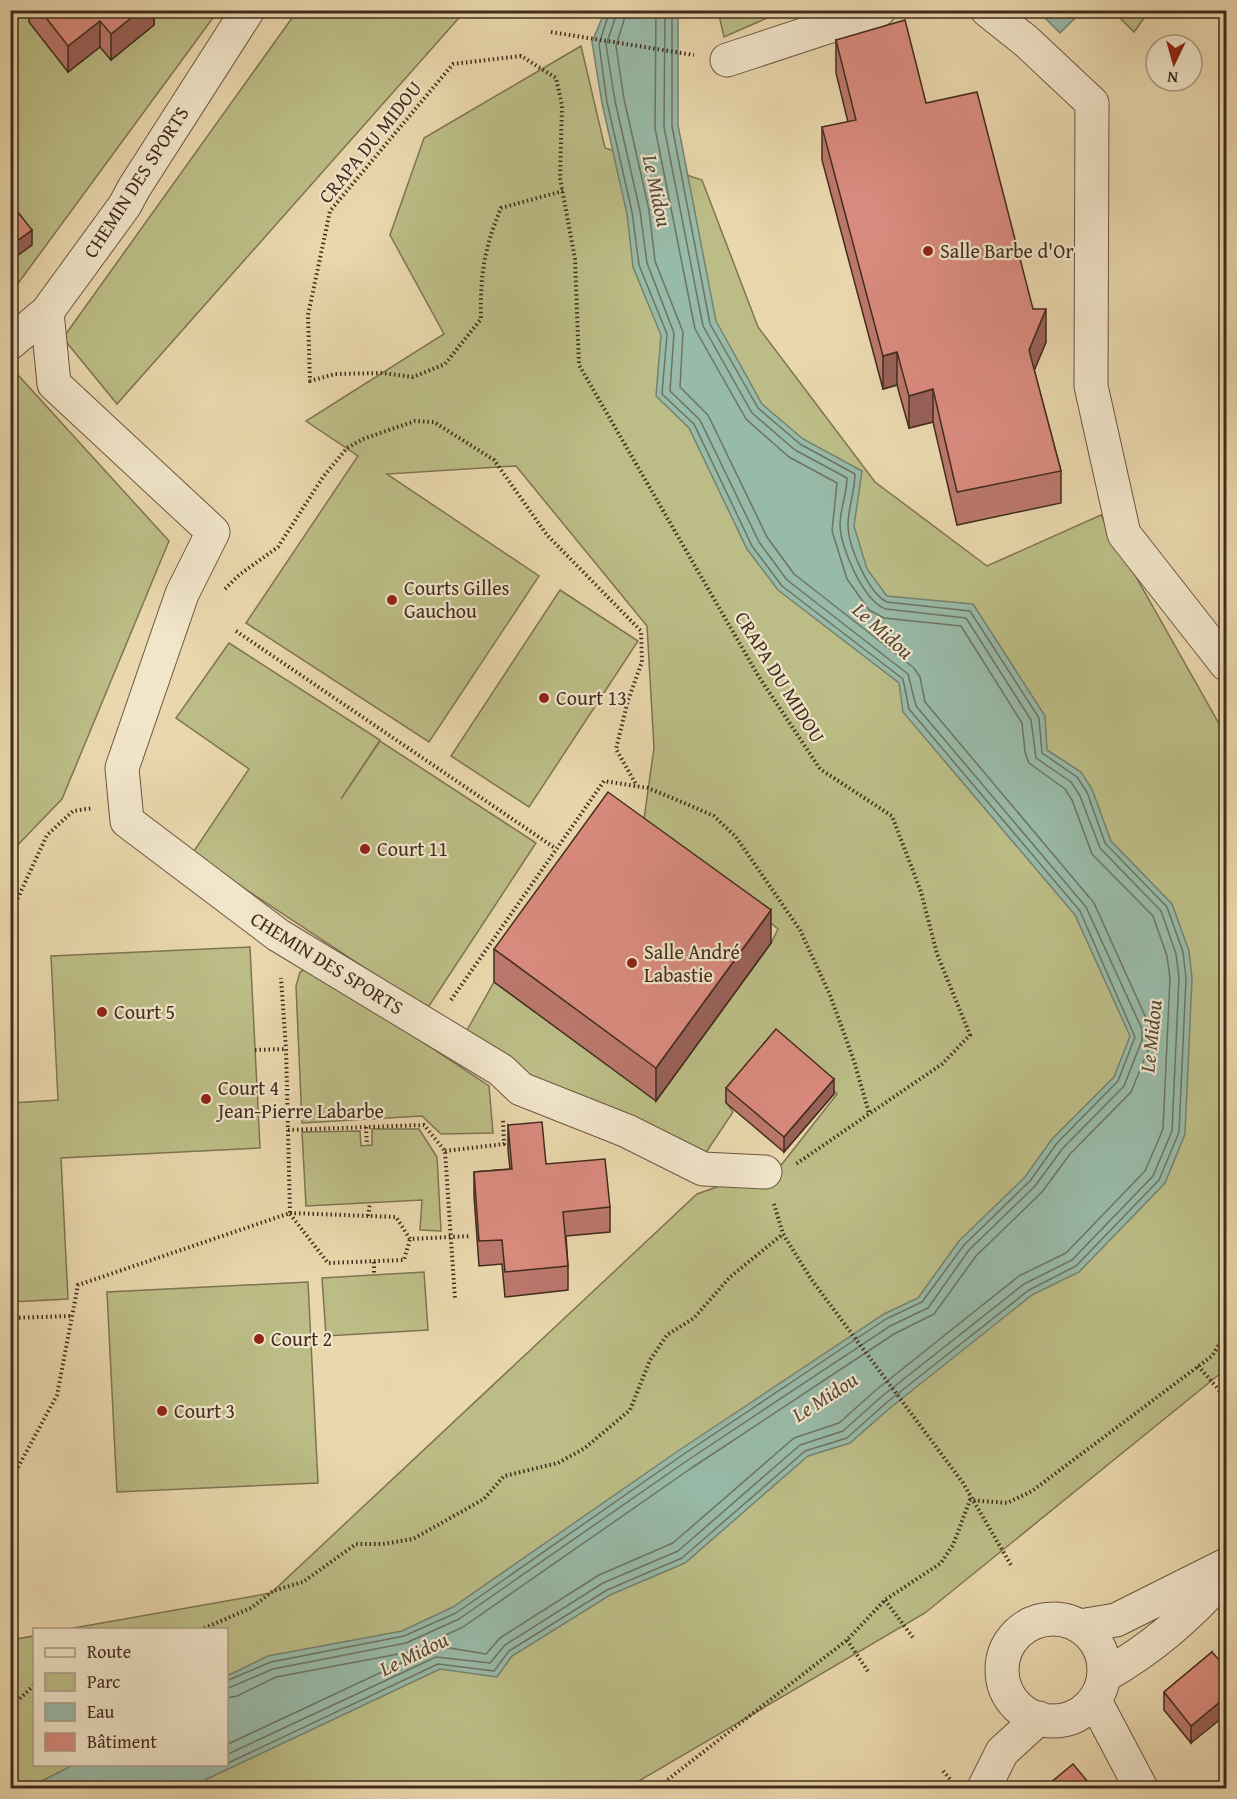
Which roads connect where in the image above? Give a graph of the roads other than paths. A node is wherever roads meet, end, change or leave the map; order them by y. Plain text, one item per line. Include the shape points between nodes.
1 (249, 10) edge
2 (879, 10) edge
3 (987, 10) edge
4 (727, 60) road end
5 (47, 312) junction
6 (10, 343) edge
7 (1227, 664) edge
8 (767, 1177) road end
9 (1227, 1565) edge
10 (1227, 1575) edge
11 (1080, 1626) junction
12 (1099, 1688) junction
13 (1039, 1718) junction
14 (984, 1788) edge
15 (1141, 1788) edge

1 - 5 street, CHEMIN DES SPORTS via 125,205
2 - 4 street
3 - 7 street via 1092,103 1091,386 1124,534
5 - 6 street, CHEMIN DES SPORTS
5 - 8 street, CHEMIN DES SPORTS via 54,384 213,532 184,589 122,768 127,821 278,935 501,1070 521,1089 627,1131 703,1169
9 - 11 street via 1116,1620
10 - 12 street via 1196,1608
11 - 12 street via 1099,1648
11 - 13 street via 1063,1620 1031,1623 1014,1635 1005,1649 1001,1665 1008,1697 1026,1715
12 - 13 street via 1083,1712 1068,1720 1052,1722
12 - 15 street
13 - 14 street via 1002,1752

